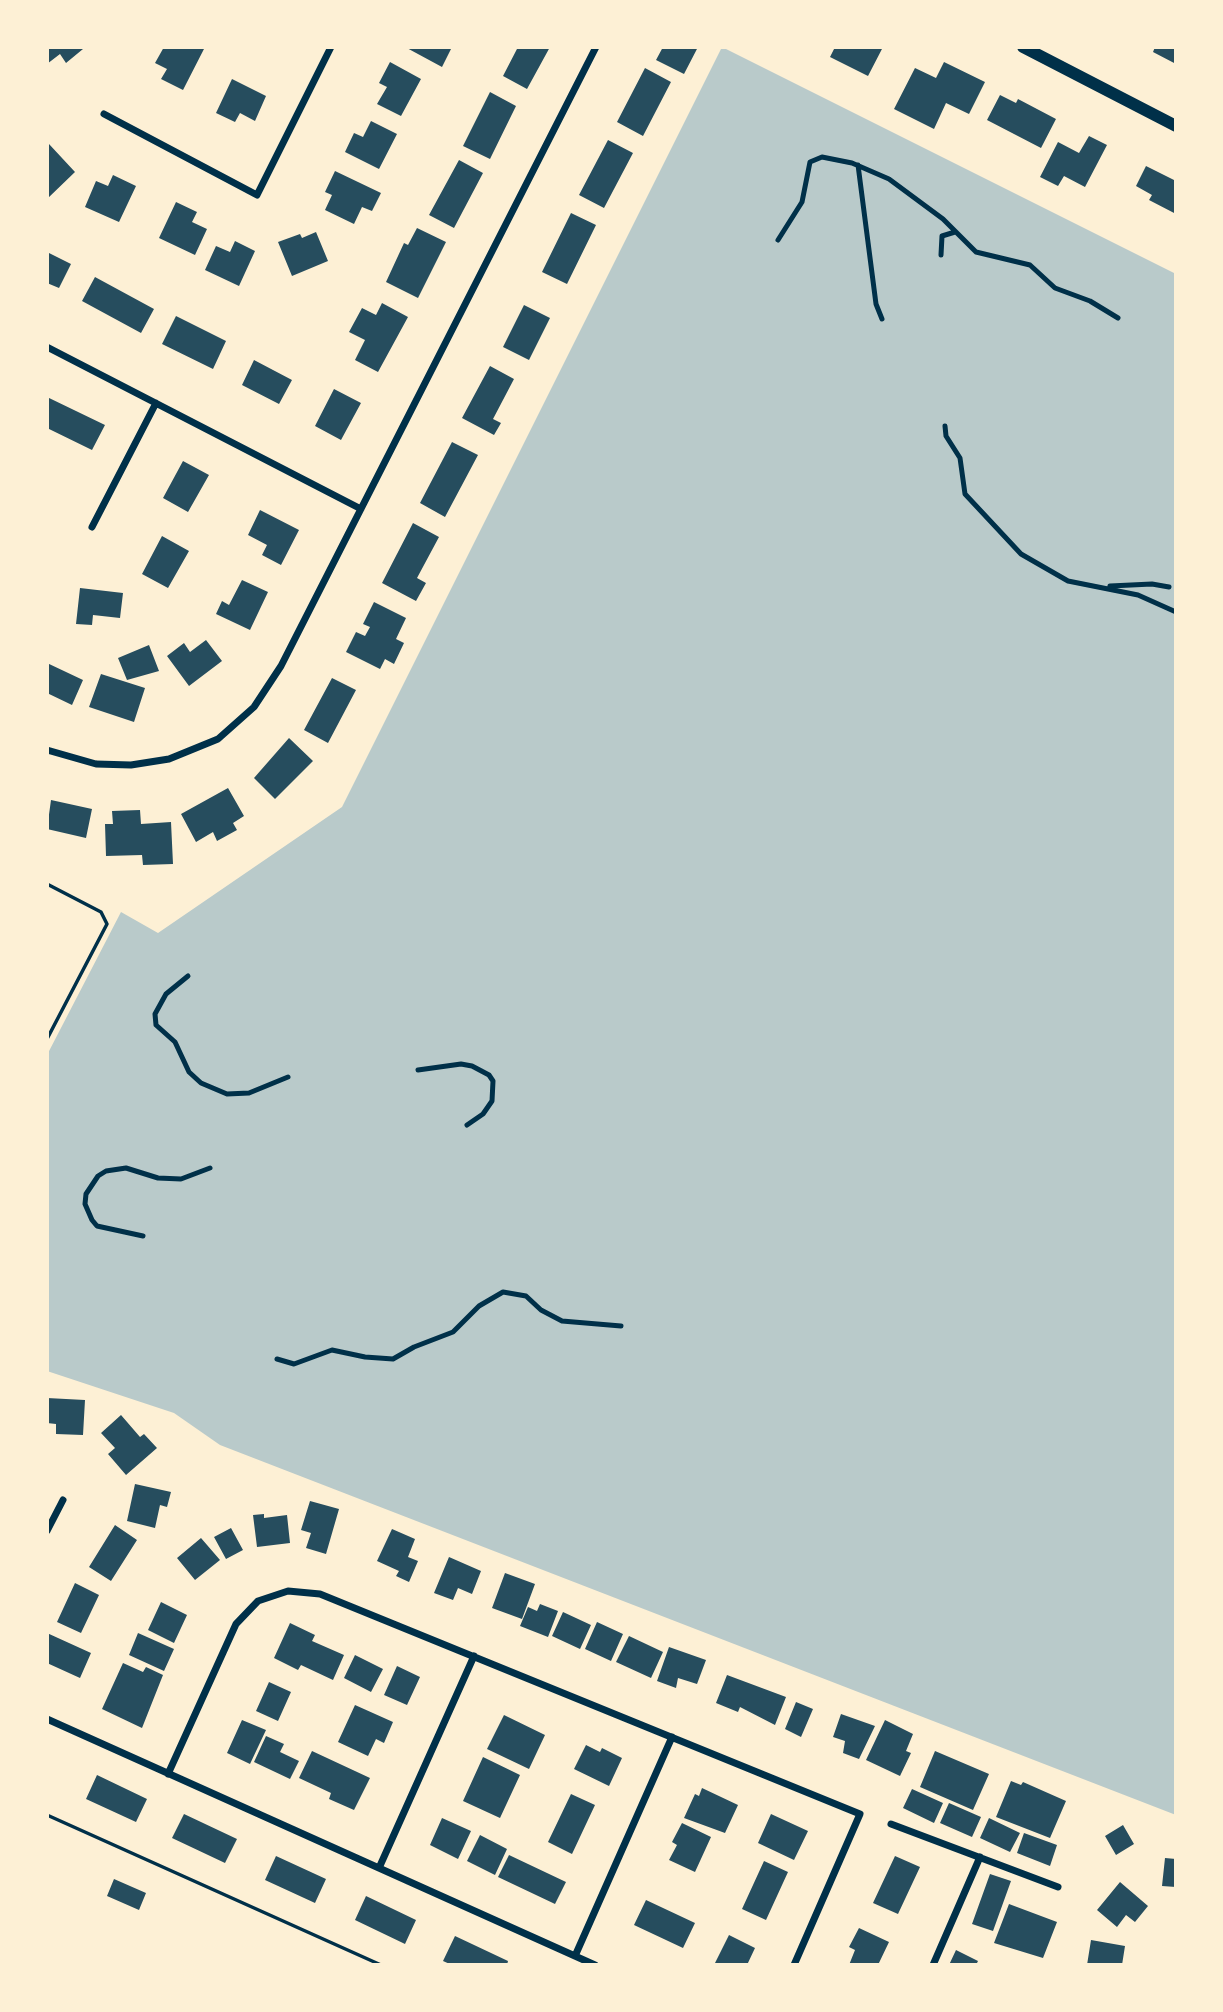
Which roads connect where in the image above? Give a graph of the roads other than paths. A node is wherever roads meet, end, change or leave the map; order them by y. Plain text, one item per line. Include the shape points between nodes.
1 (331, 47) edge
2 (596, 47) edge
3 (1023, 47) edge
4 (104, 114) dead end
5 (1176, 126) edge
6 (858, 165) junction
7 (955, 232) junction
8 (778, 240) dead end
9 (941, 255) dead end
10 (1118, 318) dead end
11 (882, 319) dead end
12 (47, 347) edge
13 (156, 403) junction
14 (945, 426) dead end
15 (361, 509) junction
16 (92, 527) dead end
17 (1149, 584) junction
18 (1103, 587) junction
19 (1169, 587) dead end
20 (1146, 598) junction
21 (1176, 612) edge
22 (47, 750) edge
23 (188, 976) dead end
24 (418, 1070) dead end
25 (288, 1077) dead end
26 (467, 1125) dead end
27 (209, 1168) dead end
28 (143, 1236) dead end
29 (621, 1326) dead end
30 (277, 1359) dead end
31 (63, 1500) dead end
32 (47, 1531) edge
33 (474, 1656) junction
34 (47, 1719) edge
35 (672, 1737) junction
36 (169, 1774) junction
37 (891, 1824) dead end
38 (980, 1857) junction
39 (379, 1868) junction
40 (1058, 1887) dead end
41 (575, 1956) junction
42 (594, 1965) edge
43 (794, 1965) edge
44 (933, 1965) edge

1 - 4 street via 257,195
2 - 15 street
3 - 5 street
6 - 7 lane via 889,179
6 - 8 lane via 822,157 810,162 803,202
6 - 11 lane
7 - 9 lane via 942,236
7 - 10 lane via 976,253 1030,265 1055,288
12 - 13 street
13 - 15 street
13 - 16 street
14 - 18 lane via 960,458 965,494 1009,544 1068,581
15 - 22 street via 281,666 254,707 218,739 169,759 131,765 96,764
17 - 18 lane
17 - 19 lane
17 - 20 lane via 1142,590
18 - 20 lane
20 - 21 lane
23 - 25 lane via 166,994 155,1014 156,1025 175,1042 189,1072 201,1083 228,1094 249,1093
24 - 26 lane via 461,1064 489,1075 492,1101
27 - 28 lane via 181,1180 126,1168 98,1176 86,1194 92,1220 105,1228
29 - 30 lane via 562,1321 526,1296 503,1292 479,1306 453,1332 393,1359 332,1350 294,1364
31 - 32 street
33 - 35 street
33 - 36 street via 320,1594 288,1591 258,1601 236,1624
33 - 39 street
34 - 36 street
35 - 41 street
35 - 43 street via 860,1814
36 - 39 street
37 - 38 street
38 - 40 street
38 - 44 street
39 - 41 street
41 - 42 street

